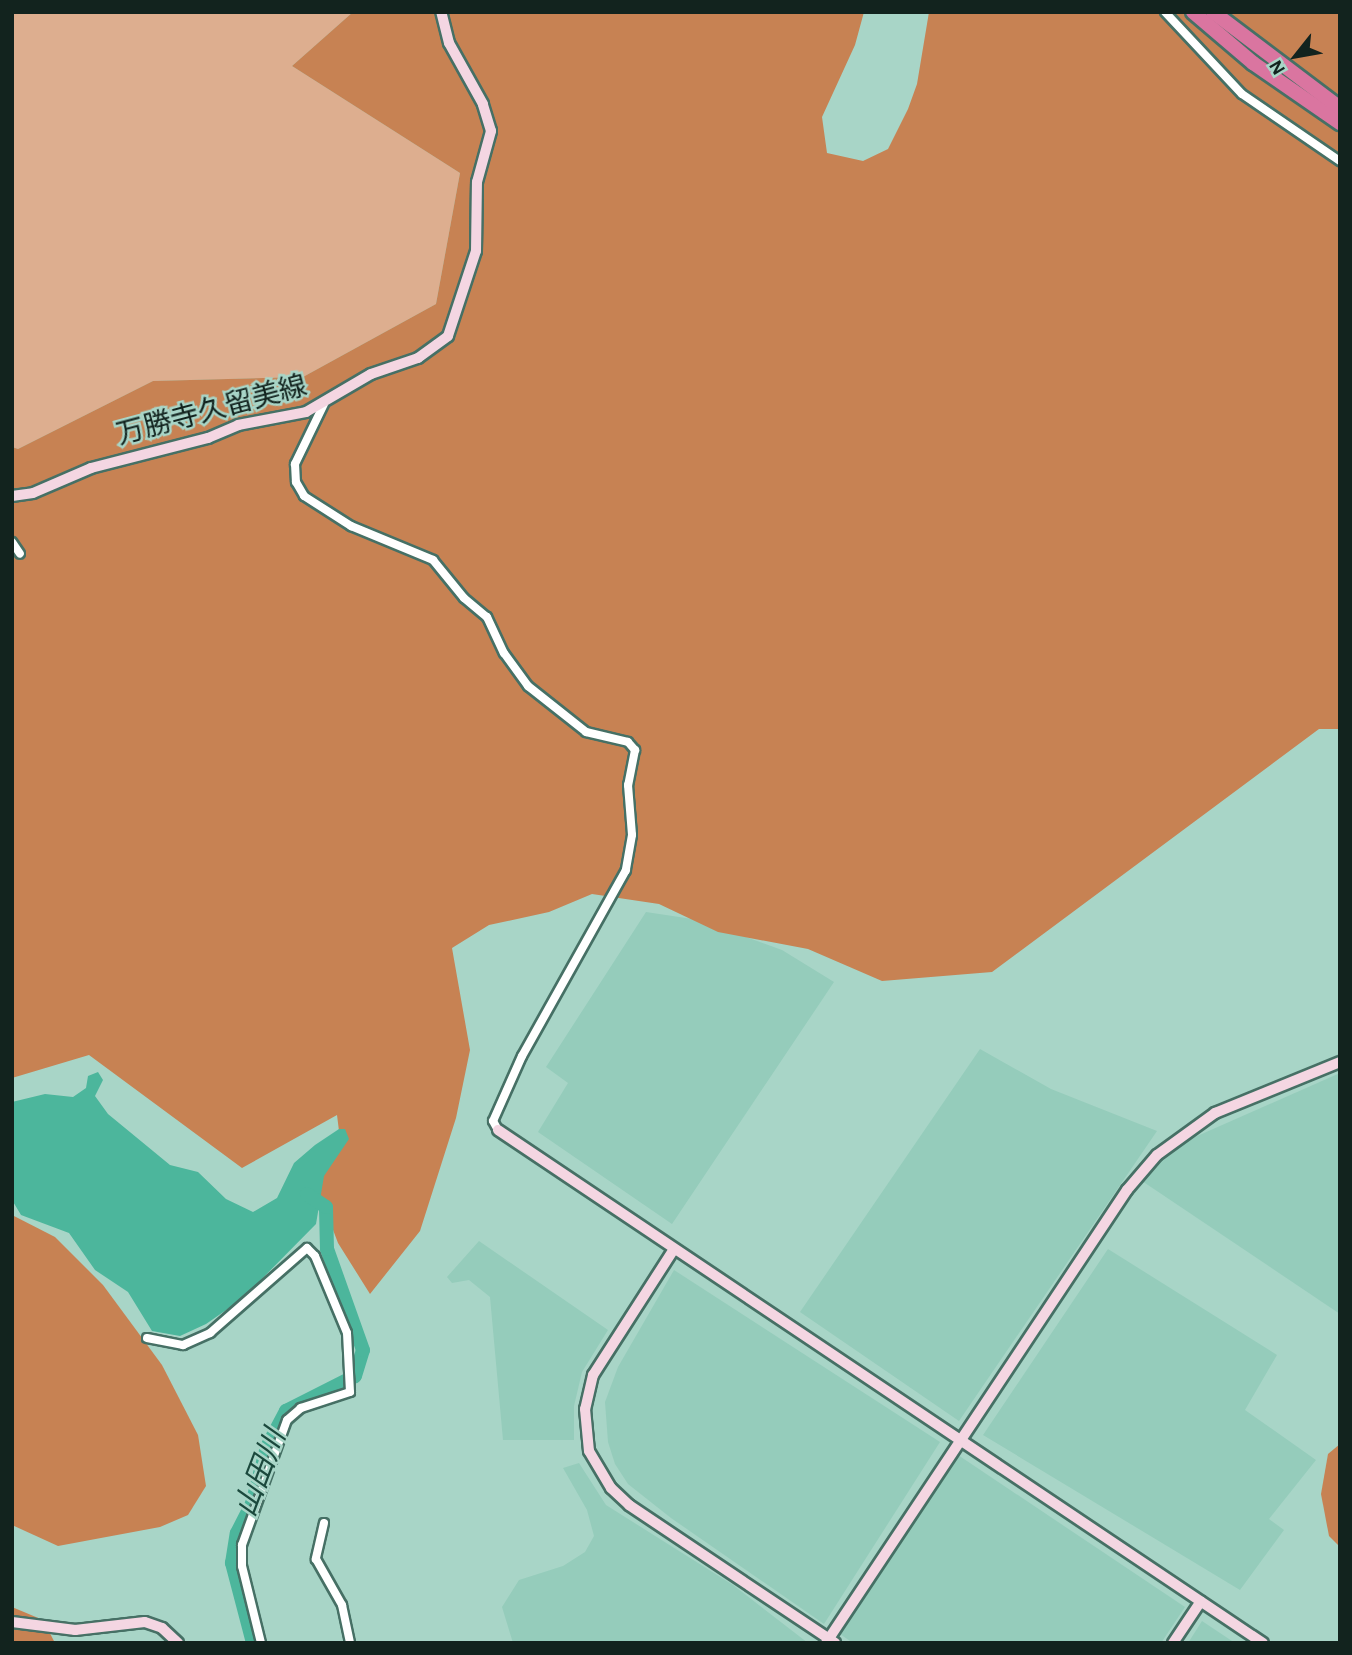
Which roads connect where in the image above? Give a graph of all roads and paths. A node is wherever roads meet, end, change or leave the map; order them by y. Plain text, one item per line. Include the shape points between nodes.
1 (441, 12) edge
2 (1165, 12) edge
3 (1193, 12) edge
4 (1213, 12) edge
5 (1340, 108) edge
6 (1340, 123) edge
7 (1340, 161) edge
8 (324, 404) junction
9 (12, 496) edge
10 (12, 542) edge
11 (20, 554) dead end
12 (1340, 1062) edge
13 (498, 1130) joint
14 (674, 1249) junction
15 (147, 1338) dead end
16 (960, 1441) junction
17 (324, 1523) dead end
18 (1201, 1601) junction
19 (12, 1622) edge
20 (830, 1641) edge
21 (178, 1643) edge
22 (261, 1643) edge
23 (350, 1643) edge
24 (1173, 1643) edge
25 (1264, 1643) edge

1 - 8 street, 万勝寺久留美線 via 449,43 482,104 491,131 477,182 476,251 458,313 448,336 429,351 371,374
2 - 7 street via 1242,94
3 - 6 highway via 1253,63
4 - 5 highway
8 - 9 street, 万勝寺久留美線 via 91,468 33,493
8 - 13 street via 295,464 304,496 351,526 433,560 464,598 488,617 504,653 528,686 586,732 628,742 635,750 628,785 632,835 626,870 522,1056 493,1121
10 - 11 street
12 - 16 street via 1215,1113 1157,1155 1127,1190
13 - 14 street
14 - 16 street
14 - 20 street via 593,1375 585,1409 589,1451 599,1471 629,1505
15 - 22 street via 183,1345 209,1333 307,1248 315,1256 347,1333 350,1392 302,1408 286,1420 242,1545 242,1566
16 - 18 street
16 - 20 street
17 - 23 street via 316,1559 342,1605
18 - 24 street
18 - 25 street
19 - 21 street via 75,1630 145,1622 162,1628

